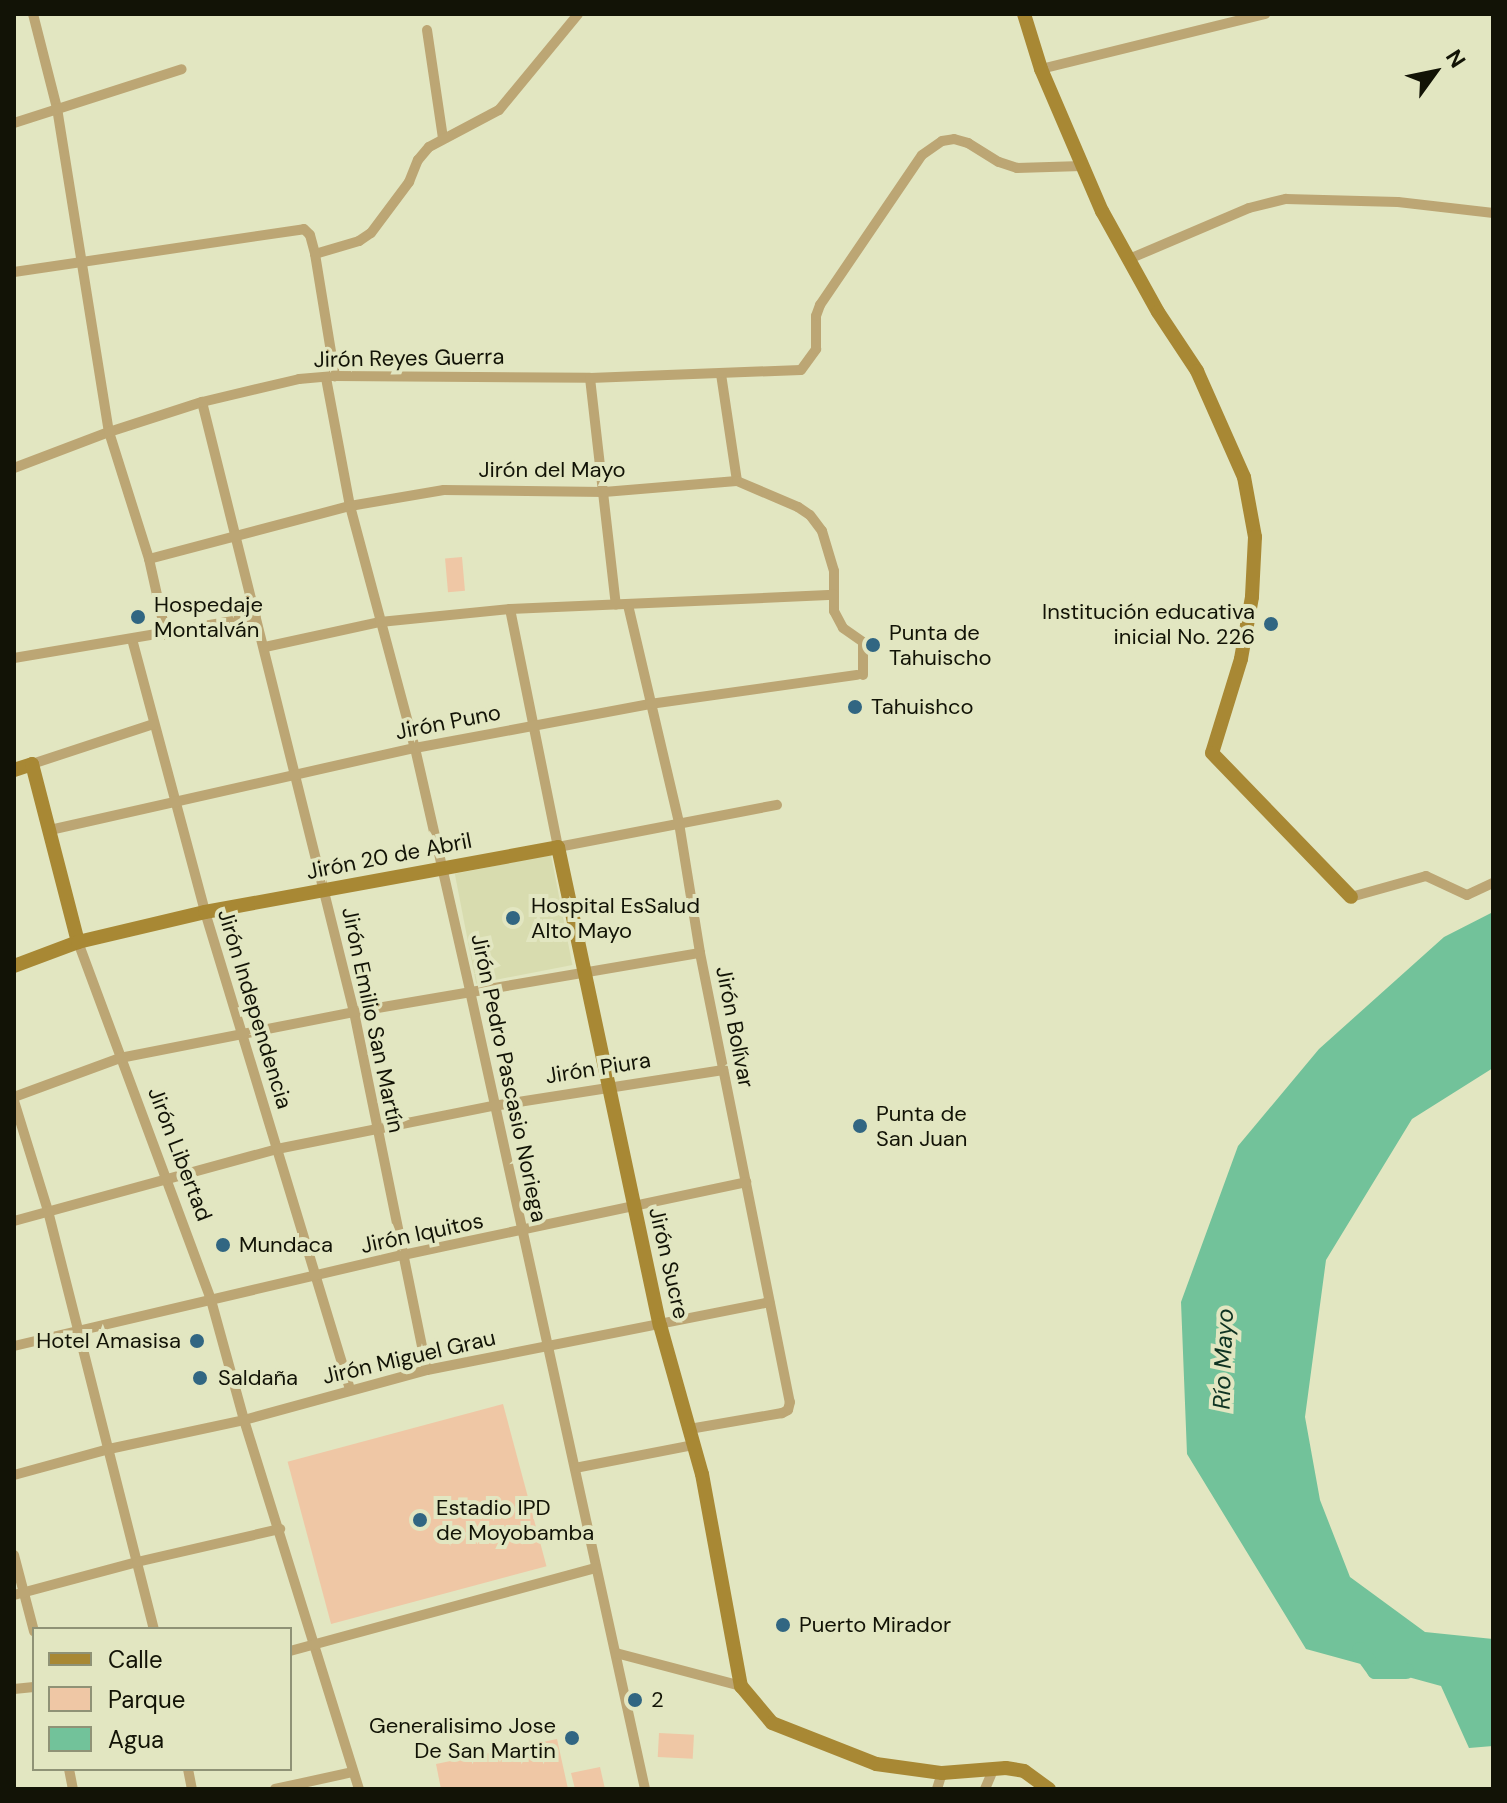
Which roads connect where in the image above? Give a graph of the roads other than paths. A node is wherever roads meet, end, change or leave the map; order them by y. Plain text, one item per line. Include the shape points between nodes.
1 (33, 14) edge
2 (578, 14) edge
3 (1024, 14) edge
4 (1265, 14) edge
5 (427, 30) dead end
6 (182, 69) dead end
7 (1041, 69) junction
8 (57, 108) junction
9 (14, 123) edge
10 (443, 138) junction
11 (1082, 166) junction
12 (1493, 213) edge
13 (315, 254) junction
14 (1129, 259) junction
15 (81, 263) junction
16 (14, 272) edge
17 (721, 374) junction
18 (331, 377) junction
19 (590, 378) junction
20 (202, 402) junction
21 (109, 432) junction
22 (14, 468) edge
23 (737, 481) junction
24 (604, 492) junction
25 (350, 506) junction
26 (233, 537) junction
27 (145, 545) junction
28 (166, 554) junction
29 (149, 559) junction
30 (834, 595) junction
31 (622, 605) junction
32 (510, 609) junction
33 (256, 617) junction
34 (380, 622) junction
35 (166, 635) junction
36 (132, 639) junction
37 (863, 642) joint
38 (265, 647) junction
39 (14, 658) edge
40 (650, 704) junction
41 (154, 724) junction
42 (531, 727) junction
43 (415, 748) junction
44 (32, 764) junction
45 (14, 770) edge
46 (295, 774) junction
47 (174, 805) junction
48 (777, 805) dead end
49 (679, 823) junction
50 (50, 830) junction
51 (558, 847) junction
52 (441, 866) junction
53 (1493, 883) edge
54 (325, 893) junction
55 (1351, 897) joint
56 (205, 912) junction
57 (78, 942) junction
58 (700, 953) junction
59 (14, 966) edge
60 (583, 973) junction
61 (470, 991) junction
62 (354, 1012) junction
63 (241, 1035) junction
64 (120, 1058) junction
65 (723, 1070) junction
66 (607, 1087) junction
67 (14, 1099) edge
68 (493, 1106) junction
69 (377, 1129) junction
70 (277, 1149) junction
71 (167, 1177) junction
72 (746, 1182) junction
73 (634, 1209) junction
74 (48, 1211) junction
75 (14, 1221) edge
76 (522, 1233) junction
77 (403, 1255) junction
78 (317, 1277) junction
79 (211, 1300) junction
80 (769, 1302) junction
81 (660, 1325) junction
82 (80, 1333) junction
83 (14, 1346) edge
84 (549, 1347) junction
85 (427, 1370) junction
86 (350, 1389) junction
87 (244, 1420) junction
88 (689, 1429) junction
89 (693, 1445) junction
90 (109, 1449) junction
91 (575, 1468) junction
92 (14, 1475) edge
93 (280, 1529) junction
94 (14, 1555) edge
95 (137, 1562) junction
96 (595, 1568) junction
97 (19, 1594) edge
98 (32, 1627) edge
99 (153, 1627) edge
100 (315, 1643) junction
101 (292, 1650) edge
102 (616, 1653) junction
103 (741, 1686) junction
104 (993, 1770) junction
105 (353, 1772) junction
106 (942, 1773) junction
107 (275, 1789) edge
108 (359, 1789) edge
109 (645, 1789) edge
110 (937, 1789) edge
111 (985, 1789) edge
112 (1049, 1789) edge

1 - 8 street
2 - 10 street via 499,110
3 - 7 street
4 - 7 street
5 - 10 street
6 - 8 street
7 - 11 street
8 - 9 street
8 - 15 street
10 - 13 street via 418,160 409,182 371,233
11 - 14 street
11 - 17 street, Jirón Reyes Guerra via 1017,168 968,143 942,141 922,155 820,305 816,349 807,365 801,370
12 - 14 street via 1398,202 1286,199 1249,208
13 - 15 street, Jirón Pedro Pascasio Noriega via 304,229
13 - 18 street, Jirón Pedro Pascasio Noriega
14 - 55 street via 1219,414 1244,477 1255,537 1241,659 1212,753
15 - 16 street
15 - 21 street
17 - 19 street, Jirón Reyes Guerra
17 - 23 street
18 - 19 street, Jirón Reyes Guerra
18 - 20 street, Jirón Reyes Guerra via 267,385
18 - 25 street, Jirón Pedro Pascasio Noriega
19 - 24 street, Jirón Bolívar
20 - 21 street, Jirón Reyes Guerra
20 - 26 street, Jirón Emilio San Martín
21 - 22 street, Jirón Reyes Guerra
21 - 27 street
23 - 24 street, Jirón del Mayo
23 - 30 street, Jirón del Mayo via 810,515 822,531 834,571
24 - 25 street, Jirón del Mayo via 444,490
24 - 31 street, Jirón Bolívar
25 - 26 street, Jirón del Mayo
25 - 34 street, Jirón Pedro Pascasio Noriega
26 - 28 street, Jirón del Mayo
26 - 33 street, Jirón Emilio San Martín
27 - 28 street
27 - 29 street
28 - 29 street, Jirón del Mayo
29 - 35 street
30 - 31 street
30 - 37 street, Jirón del Mayo via 834,611 843,628
31 - 32 street
31 - 40 street, Jirón Bolívar
32 - 34 street
32 - 42 street
33 - 35 street
33 - 38 street, Jirón Emilio San Martín
34 - 38 street
34 - 43 street, Jirón Pedro Pascasio Noriega
35 - 36 street
36 - 39 street
36 - 41 street, Jirón Independencia
37 - 40 street, Jirón Puno via 860,675
38 - 46 street, Jirón Emilio San Martín
40 - 42 street, Jirón Puno
40 - 49 street, Jirón Bolívar
41 - 44 street
41 - 47 street, Jirón Independencia
42 - 43 street, Jirón Puno
42 - 51 street
43 - 46 street, Jirón Puno
43 - 52 street, Jirón Pedro Pascasio Noriega
44 - 45 street
44 - 50 street, Jirón Libertad
46 - 47 street, Jirón Puno
46 - 54 street, Jirón Emilio San Martín
47 - 50 street, Jirón Puno
47 - 56 street, Jirón Independencia
48 - 49 street, Jirón 20 de Abril
49 - 51 street, Jirón 20 de Abril
49 - 58 street, Jirón Bolívar
50 - 57 street, Jirón Libertad
51 - 52 street, Jirón 20 de Abril
51 - 60 street, Jirón Sucre
52 - 54 street, Jirón 20 de Abril
52 - 61 street, Jirón Pedro Pascasio Noriega
53 - 55 street via 1467,895 1426,876
54 - 56 street, Jirón 20 de Abril
54 - 62 street, Jirón Emilio San Martín
56 - 57 street, Jirón 20 de Abril
56 - 63 street, Jirón Independencia
57 - 59 street, Jirón 20 de Abril
57 - 64 street, Jirón Libertad
58 - 60 street
58 - 65 street, Jirón Bolívar
60 - 61 street
60 - 66 street, Jirón Sucre
61 - 62 street
61 - 68 street, Jirón Pedro Pascasio Noriega
62 - 63 street
62 - 69 street, Jirón Emilio San Martín
63 - 64 street
63 - 70 street, Jirón Independencia
64 - 67 street
64 - 71 street, Jirón Libertad
65 - 66 street, Jirón Piura
65 - 72 street, Jirón Bolívar
66 - 68 street, Jirón Piura
66 - 73 street, Jirón Sucre
67 - 74 street
68 - 69 street, Jirón Piura
68 - 76 street, Jirón Pedro Pascasio Noriega
69 - 70 street, Jirón Piura
69 - 77 street, Jirón Emilio San Martín
70 - 71 street, Jirón Piura
70 - 78 street, Jirón Independencia
71 - 74 street, Jirón Piura
71 - 79 street, Jirón Libertad
72 - 73 street, Jirón Iquitos
72 - 80 street, Jirón Bolívar
73 - 76 street, Jirón Iquitos
73 - 81 street, Jirón Sucre
74 - 75 street, Jirón Piura
74 - 82 street
76 - 77 street, Jirón Iquitos
76 - 84 street, Jirón Pedro Pascasio Noriega
77 - 78 street, Jirón Iquitos
77 - 85 street, Jirón Emilio San Martín
78 - 79 street, Jirón Iquitos
78 - 86 street, Jirón Independencia
79 - 82 street, Jirón Iquitos
79 - 87 street, Jirón Libertad
80 - 81 street, Jirón Miguel Grau
80 - 88 street, Jirón Bolívar via 788,1410
81 - 84 street, Jirón Miguel Grau
81 - 88 street, Jirón Sucre
82 - 83 street, Jirón Iquitos
82 - 90 street
84 - 85 street, Jirón Miguel Grau
84 - 91 street, Jirón Pedro Pascasio Noriega
85 - 86 street, Jirón Miguel Grau
86 - 87 street, Jirón Miguel Grau
87 - 90 street, Jirón Miguel Grau
87 - 93 street, Jirón Libertad
88 - 89 street, Jirón Sucre
89 - 91 street
89 - 103 street, Jirón Sucre
90 - 92 street, Jirón Miguel Grau
90 - 95 street
91 - 96 street, Jirón Pedro Pascasio Noriega
93 - 95 street
93 - 100 street, Jirón Libertad
94 - 97 street
95 - 97 street
95 - 99 street
96 - 100 street
96 - 102 street, Jirón Pedro Pascasio Noriega
97 - 98 street
100 - 101 street
100 - 105 street, Jirón Libertad
102 - 103 street
102 - 109 street, Jirón Pedro Pascasio Noriega
103 - 106 street via 772,1723 876,1764
104 - 106 street
104 - 111 street
104 - 112 street via 1024,1771
105 - 107 street
105 - 108 street, Jirón Libertad
106 - 110 street

